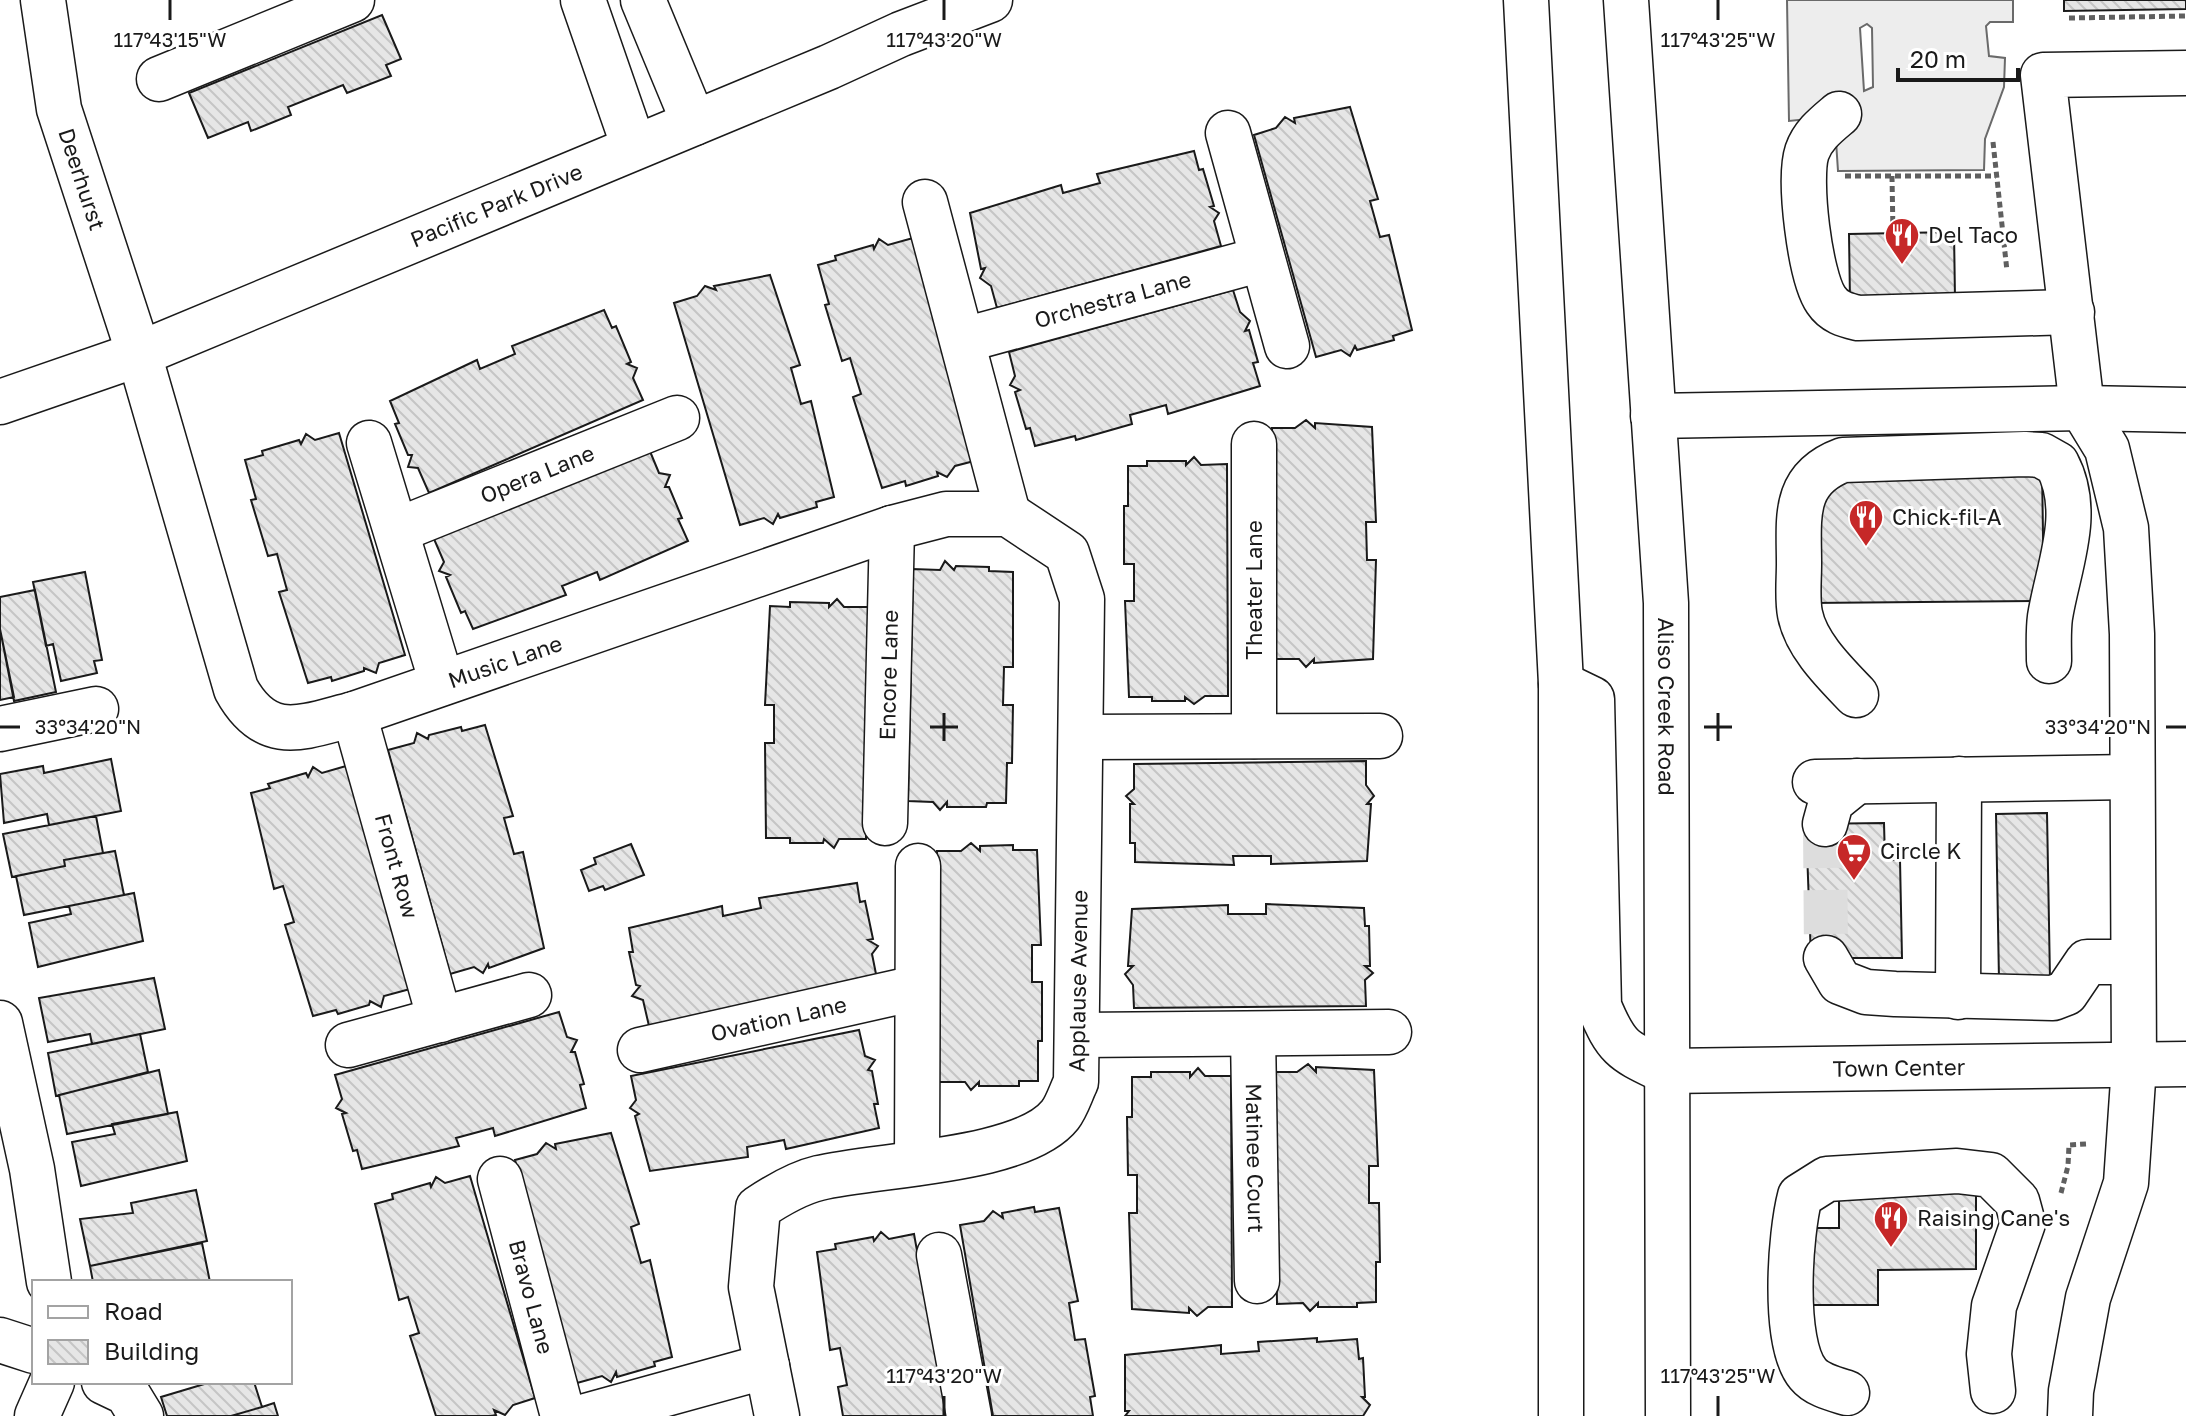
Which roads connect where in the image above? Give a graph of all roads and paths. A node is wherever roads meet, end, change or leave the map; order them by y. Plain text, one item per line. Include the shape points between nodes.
1 (43, 0) edge
2 (352, 0) edge
3 (583, 0) edge
4 (643, 0) edge
5 (990, 0) edge
6 (1526, 0) edge
7 (1626, 0) edge
8 (265, 16) edge
9 (2186, 16) edge
10 (2069, 18) dead end
11 (2186, 73) edge
12 (159, 79) dead end
13 (1839, 114) dead end
14 (694, 123) junction
15 (1228, 133) dead end
16 (1993, 142) dead end
17 (634, 147) junction
18 (1836, 176) dead end
19 (1892, 176) junction
20 (1996, 176) junction
21 (925, 202) dead end
22 (1893, 233) dead end
23 (1262, 259) junction
24 (2008, 278) dead end
25 (2072, 312) junction
26 (964, 340) junction
27 (1287, 346) dead end
28 (139, 354) junction
29 (0, 402) edge
30 (2082, 408) junction
31 (2186, 410) edge
32 (1653, 416) junction
33 (677, 418) dead end
34 (369, 443) dead end
35 (1254, 444) dead end
36 (1008, 514) junction
37 (892, 528) junction
38 (398, 530) junction
39 (2049, 661) dead end
40 (442, 683) junction
41 (1561, 684) junction
42 (1856, 695) dead end
43 (96, 709) dead end
44 (354, 714) junction
45 (0, 729) edge
46 (1254, 736) junction
47 (1380, 736) dead end
48 (1081, 737) junction
49 (2132, 777) junction
50 (1959, 779) junction
51 (885, 823) dead end
52 (1825, 824) tunnel mouth
53 (918, 866) dead end
54 (1826, 958) tunnel mouth
55 (2132, 962) junction
56 (916, 988) junction
57 (529, 995) dead end
58 (1958, 997) junction
59 (440, 1020) junction
60 (0, 1023) edge
61 (1389, 1032) dead end
62 (1253, 1034) junction
63 (1080, 1035) junction
64 (348, 1045) dead end
65 (640, 1050) dead end
66 (2186, 1064) edge
67 (2134, 1066) junction
68 (1665, 1071) junction
69 (917, 1163) junction
70 (16, 1173) edge
71 (500, 1179) dead end
72 (939, 1255) dead end
73 (48, 1280) edge
74 (1257, 1281) dead end
75 (0, 1340) edge
76 (32, 1350) edge
77 (767, 1366) junction
78 (51, 1384) edge
79 (108, 1384) edge
80 (1993, 1391) dead end
81 (1847, 1393) dead end
82 (37, 1416) edge
83 (141, 1416) edge
84 (563, 1416) edge
85 (586, 1416) edge
86 (777, 1416) edge
87 (969, 1416) edge
88 (1561, 1416) edge
89 (1668, 1416) edge
90 (2070, 1416) edge

1 - 28 street, Deerhurst via 59,109
2 - 8 street
3 - 17 street
4 - 14 street
5 - 14 street, Pacific Park Drive
6 - 41 street
7 - 32 street, Aliso Creek Road
8 - 12 street
9 - 10 path
11 - 25 street via 2043,75
13 - 25 street via 1815,135 1804,175 1805,217 1828,304 1858,318
14 - 17 street, Pacific Park Drive
15 - 23 street
16 - 20 path
17 - 28 street, Pacific Park Drive
18 - 19 path
19 - 20 path
19 - 22 path
20 - 24 path
21 - 26 street
23 - 26 street, Orchestra Lane
23 - 27 street
25 - 30 street
26 - 36 street
28 - 29 street, Pacific Park Drive
28 - 44 street, Music Lane via 236,689 248,710 268,724 293,730
30 - 31 street
30 - 32 street
30 - 49 street via 2107,449 2126,528
32 - 68 street, Aliso Creek Road via 1666,603
33 - 38 street, Opera Lane
34 - 38 street
35 - 46 street, Theater Lane
36 - 37 street, Music Lane via 946,514
36 - 48 street, Applause Avenue via 1067,553 1082,599
37 - 40 street, Music Lane
37 - 51 street, Encore Lane
38 - 40 street
39 - 42 street via 2049,620 2067,538 2068,498 2057,464 2025,454 1843,460 1825,466 1813,478 1799,511 1800,615 1829,667
40 - 44 street, Music Lane
41 - 68 street via 1592,699 1599,1006 1611,1037 1626,1052
41 - 88 street
43 - 45 street
44 - 59 street, Front Row
46 - 47 street
46 - 48 street
48 - 63 street, Applause Avenue
49 - 50 street
49 - 55 street
50 - 52 street via 1836,781
50 - 58 street
53 - 56 street
54 - 58 street via 1840,982 1866,992
55 - 58 street via 2087,962 2066,993 2053,998
55 - 67 street
56 - 65 street, Ovation Lane
56 - 69 street
57 - 59 street
59 - 64 street
60 - 70 street
61 - 62 street
62 - 63 street
62 - 74 street, Matinee Court
63 - 69 street, Applause Avenue via 1076,1082 1060,1116 1025,1141
66 - 67 street, Town Center
67 - 68 street, Town Center
67 - 90 street via 2126,1183 2088,1298
68 - 89 street, Aliso Creek Road
69 - 77 street, Applause Avenue via 816,1178 758,1208 751,1287
70 - 73 street
71 - 84 street, Bravo Lane
72 - 87 street
75 - 76 street
77 - 85 street
77 - 86 street, Applause Avenue
78 - 82 street
79 - 83 street via 127,1393
80 - 81 street via 1989,1354 1994,1306 2023,1223 2017,1201 1991,1175 1957,1171 1827,1179 1800,1196 1793,1244 1798,1359 1809,1377

